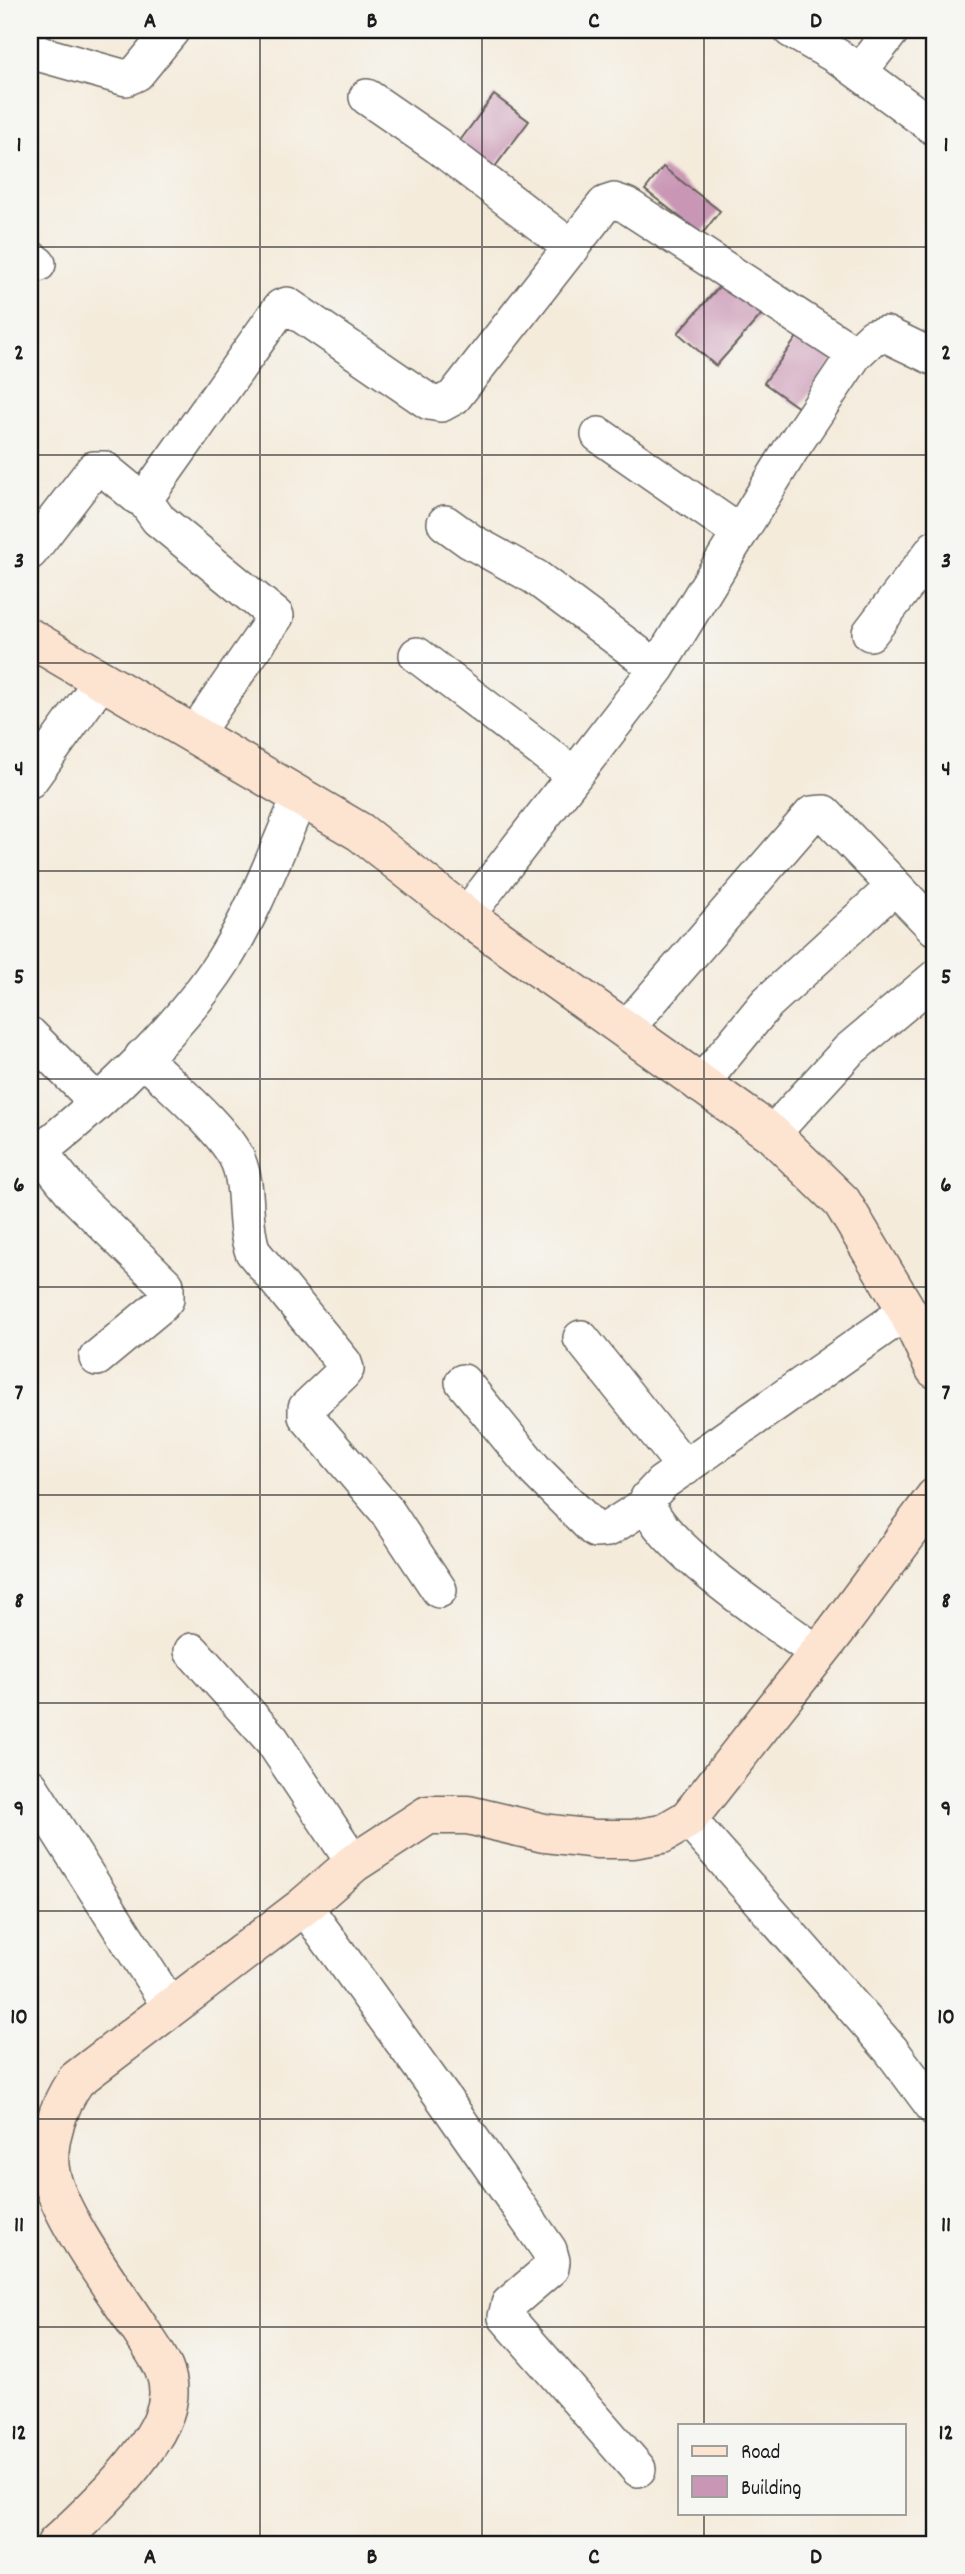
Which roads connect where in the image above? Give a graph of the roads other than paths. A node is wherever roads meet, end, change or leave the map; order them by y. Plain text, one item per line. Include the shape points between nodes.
1 (172, 30) edge
2 (791, 30) edge
3 (892, 30) edge
4 (30, 51) edge
5 (860, 71) junction
6 (367, 97) dead end
7 (935, 128) edge
8 (572, 248) junction
9 (855, 354) junction
10 (935, 358) edge
11 (599, 435) dead end
12 (143, 498) junction
13 (445, 523) dead end
14 (740, 533) junction
15 (935, 548) edge
16 (30, 552) edge
17 (870, 633) dead end
18 (30, 638) edge
19 (417, 655) dead end
20 (657, 668) junction
21 (102, 680) junction
22 (194, 735) junction
23 (573, 774) junction
24 (30, 780) edge
25 (300, 797) junction
26 (894, 887) junction
27 (466, 916) junction
28 (935, 928) edge
29 (935, 978) edge
30 (625, 1030) junction
31 (30, 1035) edge
32 (142, 1057) junction
33 (700, 1085) junction
34 (96, 1101) junction
35 (772, 1134) junction
36 (35, 1155) edge
37 (907, 1311) junction
38 (582, 1338) dead end
39 (97, 1358) dead end
40 (935, 1369) edge
41 (463, 1382) dead end
42 (685, 1468) junction
43 (935, 1497) edge
44 (647, 1504) junction
45 (439, 1590) dead end
46 (192, 1651) dead end
47 (818, 1653) junction
48 (30, 1786) edge
49 (688, 1819) junction
50 (354, 1863) junction
51 (304, 1906) junction
52 (171, 2008) junction
53 (935, 2109) edge
54 (41, 2134) edge
55 (638, 2469) dead end
56 (56, 2544) edge

1 - 4 street via 137,73 126,78
2 - 5 street
3 - 5 street
5 - 7 street
6 - 8 street
8 - 9 street via 606,204 626,205
8 - 12 street via 454,397 441,404 429,401 287,305 281,307
9 - 10 street via 873,337 885,334
9 - 14 street
11 - 14 street
12 - 16 street via 104,469 94,469
12 - 22 street via 158,519 276,616
13 - 20 street via 535,577
14 - 20 street
15 - 17 street
18 - 21 street
19 - 23 street
20 - 23 street
21 - 22 street
21 - 24 street
22 - 25 street
23 - 27 street
25 - 27 street via 360,832
25 - 32 street via 252,909 222,962
26 - 28 street
26 - 30 street via 824,813 812,814
26 - 33 street via 767,1003
27 - 30 street
29 - 35 street via 848,1051
30 - 33 street
31 - 34 street
32 - 34 street
32 - 45 street via 227,1142 244,1184 247,1235 253,1252 346,1369 306,1408 306,1416 386,1510
33 - 35 street
34 - 36 street
35 - 37 street via 842,1202
36 - 39 street via 166,1286 161,1305
37 - 40 street
37 - 42 street
38 - 42 street
41 - 44 street via 536,1471 594,1530 608,1529
42 - 44 street via 655,1489
43 - 47 street
44 - 47 street via 690,1557
46 - 50 street via 272,1740
47 - 49 street
48 - 52 street
49 - 50 street via 662,1834 596,1839 544,1833 468,1815 428,1815
49 - 53 street via 882,2039
50 - 51 street
51 - 52 street
51 - 55 street via 549,2250 551,2268 509,2304 506,2317
52 - 54 street via 76,2080
54 - 56 street via 51,2175 76,2229 164,2367 168,2399 162,2419 133,2464

